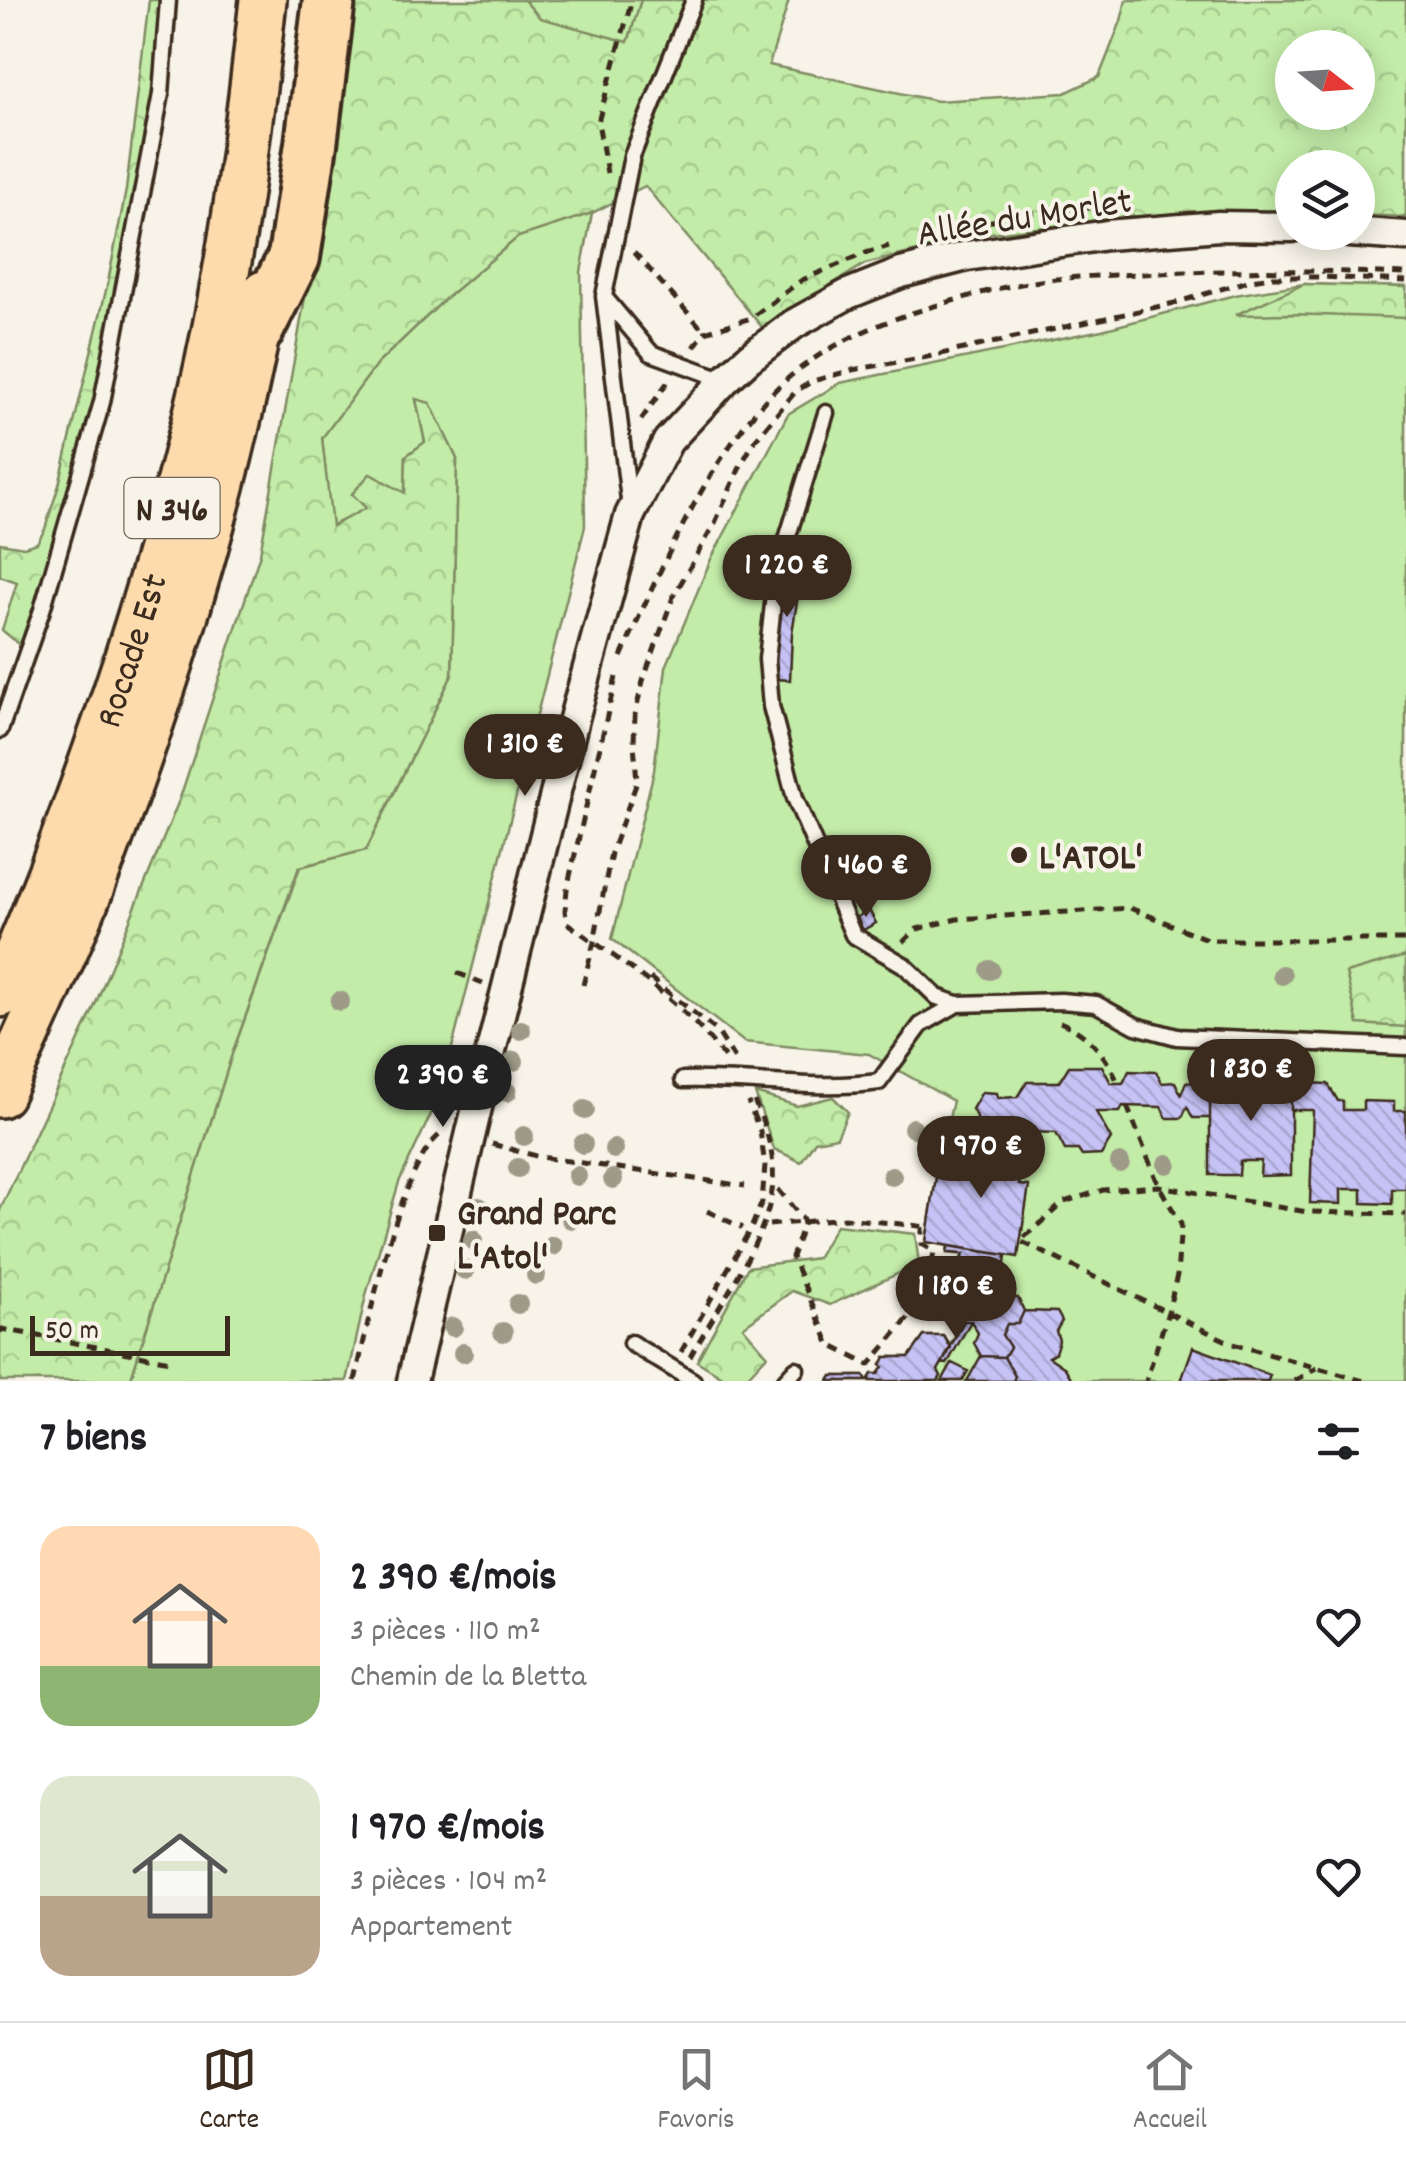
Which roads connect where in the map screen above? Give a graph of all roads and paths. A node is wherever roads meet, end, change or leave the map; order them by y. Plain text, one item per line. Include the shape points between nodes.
1 (168, 0) edge
2 (263, 0) edge
3 (306, 0) edge
4 (330, 0) edge
5 (694, 0) edge
6 (1098, 208) dead end
7 (968, 226) dead end
8 (1275, 227) edge
9 (1375, 234) edge
10 (1406, 236) edge
11 (899, 244) dead end
12 (1406, 277) edge
13 (604, 296) junction
14 (258, 329) junction
15 (680, 364) junction
16 (725, 380) junction
17 (826, 414) dead end
18 (622, 446) junction
19 (630, 515) junction
20 (620, 658) dead end
21 (616, 678) dead end
22 (0, 730) edge
23 (596, 926) junction
24 (1406, 940) edge
25 (594, 942) junction
26 (904, 965) junction
27 (458, 973) dead end
28 (489, 985) dead end
29 (584, 985) dead end
30 (0, 994) edge
31 (958, 1004) junction
32 (1026, 1004) junction
33 (1406, 1047) edge
34 (683, 1080) dead end
35 (742, 1080) junction
36 (1118, 1083) dead end
37 (0, 1094) edge
38 (422, 1104) dead end
39 (1128, 1106) dead end
40 (471, 1134) junction
41 (746, 1186) dead end
42 (1160, 1186) junction
43 (778, 1189) dead end
44 (707, 1211) dead end
45 (1406, 1214) edge
46 (804, 1220) junction
47 (768, 1225) dead end
48 (743, 1228) dead end
49 (1168, 1312) junction
50 (0, 1332) edge
51 (631, 1343) dead end
52 (174, 1362) dead end
53 (1316, 1368) junction
54 (796, 1369) dead end
55 (682, 1374) edge
56 (355, 1381) edge
57 (412, 1381) edge
58 (785, 1381) edge
59 (1146, 1381) edge
60 (1295, 1381) edge
61 (1364, 1381) edge

1 - 22 lane via 162,94 102,402
2 - 30 highway, Rocade Est / N 346 via 225,282 159,562 89,771
3 - 14 highway, N 346
4 - 14 highway via 294,257
5 - 13 lane via 632,156
6 - 7 path
8 - 16 street, Allée du Morlet via 1107,236 917,269 848,294 794,324
9 - 10 street
11 - 15 path via 802,280 751,318 705,332
12 - 20 path via 1232,269 1068,278 896,316 853,336 814,358 763,403 712,470
12 - 23 path via 1251,280 1174,303 852,370 796,391 754,440 673,597 642,681 635,714 637,782 610,853
13 - 15 lane via 651,353
13 - 18 lane
14 - 37 highway, Rocade Est / N 346 via 239,423 152,721 88,893
15 - 16 lane
15 - 18 path
16 - 19 street, Allée du Morlet via 668,442
17 - 26 lane via 774,596 767,659 771,706 795,798 853,935
18 - 19 lane
19 - 40 street, Allée du Morlet
21 - 25 path via 565,911 567,923
23 - 25 path
23 - 35 path via 600,942 718,1031
24 - 26 path via 1209,940 1130,908 958,919 917,929 902,940
25 - 29 path
25 - 35 path via 710,1037
26 - 31 lane via 936,998
27 - 28 path
31 - 32 lane
31 - 35 lane via 921,1025 879,1082
32 - 33 lane via 1096,1004 1136,1026 1178,1037
32 - 36 path via 1096,1045
34 - 35 lane
35 - 55 path via 760,1131 762,1202
38 - 56 path via 456,1126 435,1137 414,1171 377,1282
39 - 42 path
40 - 41 path via 540,1157
40 - 57 street, Allée du Morlet
42 - 45 path via 1307,1212
42 - 49 path via 1181,1224
42 - 49 path via 1103,1190 1064,1202 1020,1241
43 - 46 path
44 - 48 path
46 - 46 path via 792,1257 830,1345 870,1366 927,1296 934,1251 922,1244 925,1227
46 - 47 path
49 - 53 path via 1233,1344
49 - 59 path
50 - 52 path
51 - 55 lane
53 - 60 path
53 - 61 path
54 - 58 lane

